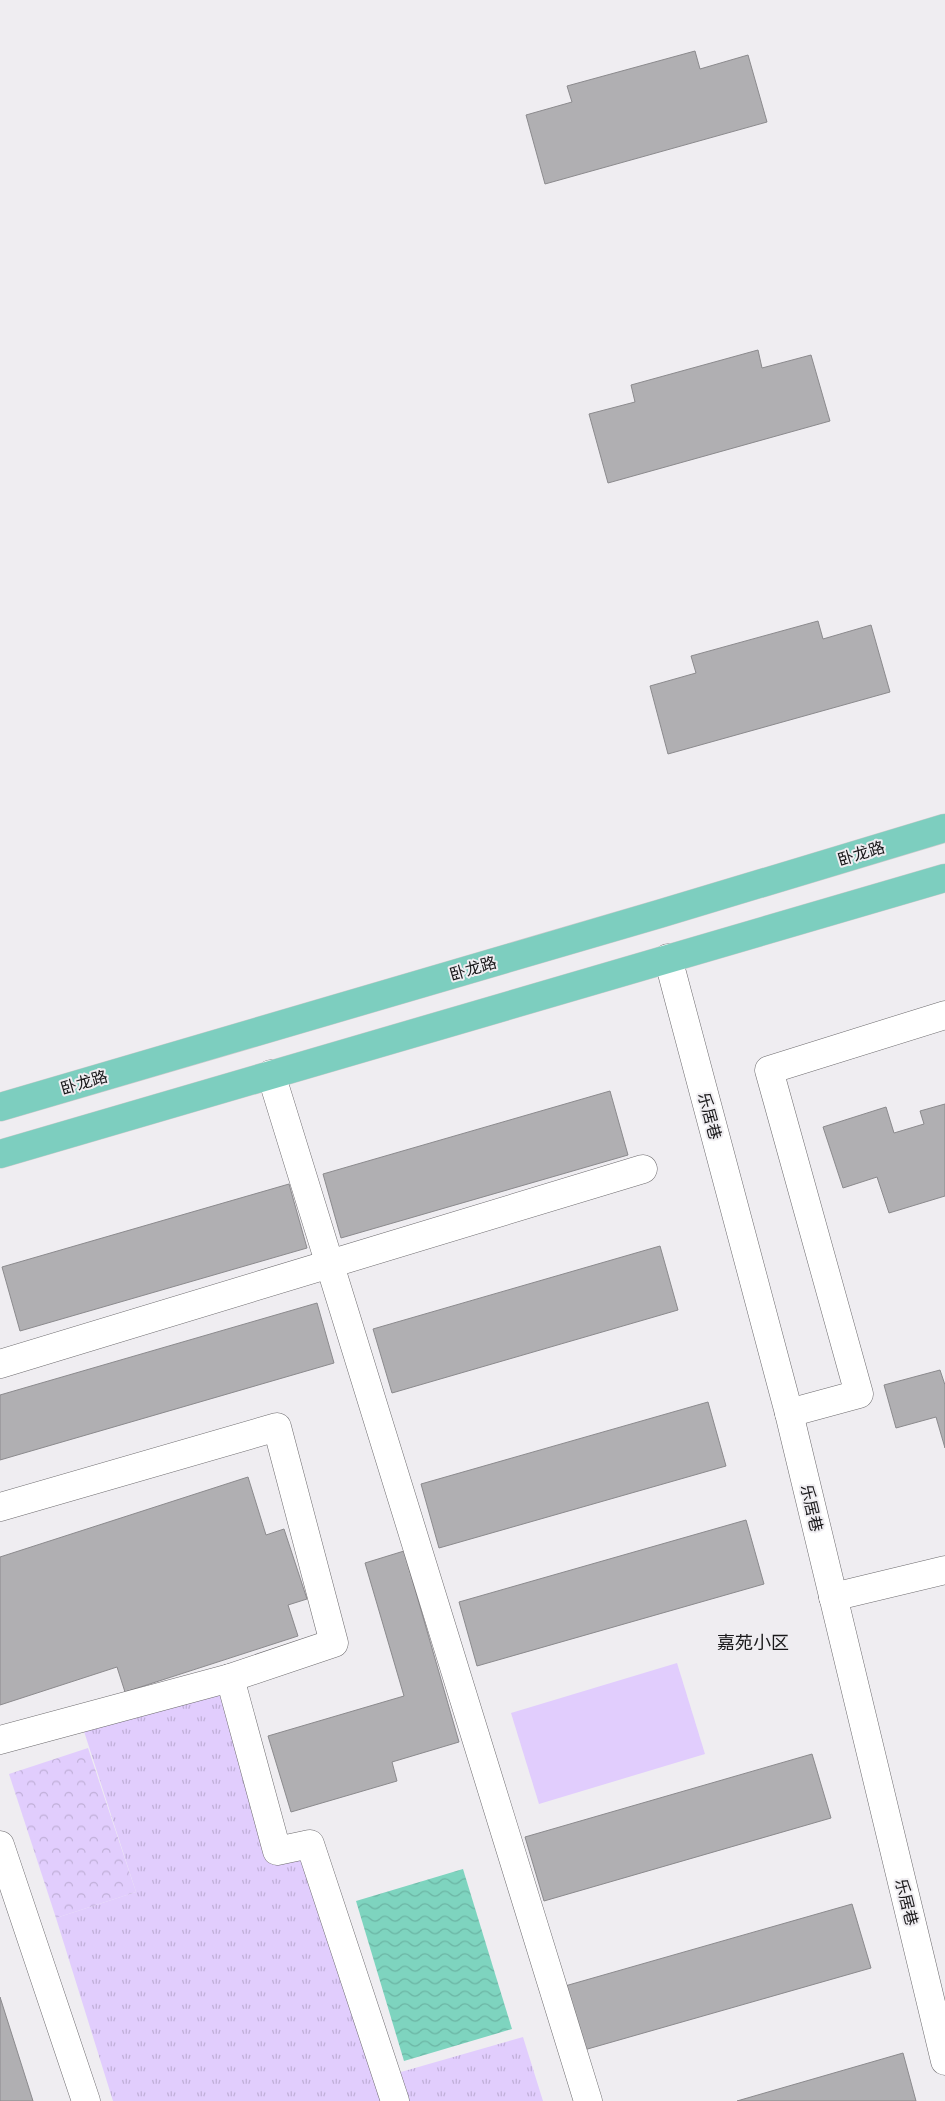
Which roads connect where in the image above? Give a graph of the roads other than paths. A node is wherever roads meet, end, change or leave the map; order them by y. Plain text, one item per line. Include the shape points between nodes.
1 (945, 828) edge
2 (945, 878) edge
3 (668, 958) junction
4 (945, 1015) edge
5 (271, 1074) junction
6 (0, 1107) edge
7 (0, 1154) edge
8 (643, 1169) dead end
9 (331, 1264) junction
10 (0, 1364) edge
11 (789, 1413) junction
12 (0, 1507) edge
13 (945, 1570) edge
14 (833, 1597) junction
15 (230, 1678) junction
16 (0, 1740) edge
17 (0, 1845) edge
18 (945, 2061) edge
19 (86, 2101) edge
20 (395, 2101) edge
21 (588, 2101) edge

1 - 6 main road, 卧龙路
2 - 3 main road
3 - 5 main road
3 - 11 street, 乐居巷
4 - 11 street via 768,1070 859,1394
5 - 7 main road
5 - 9 street
8 - 9 street
9 - 10 street
9 - 21 street
11 - 14 street, 乐居巷
12 - 15 street via 277,1427 334,1643
13 - 14 street
14 - 18 street, 乐居巷
15 - 16 street
15 - 20 street via 277,1851 310,1844
17 - 19 street

